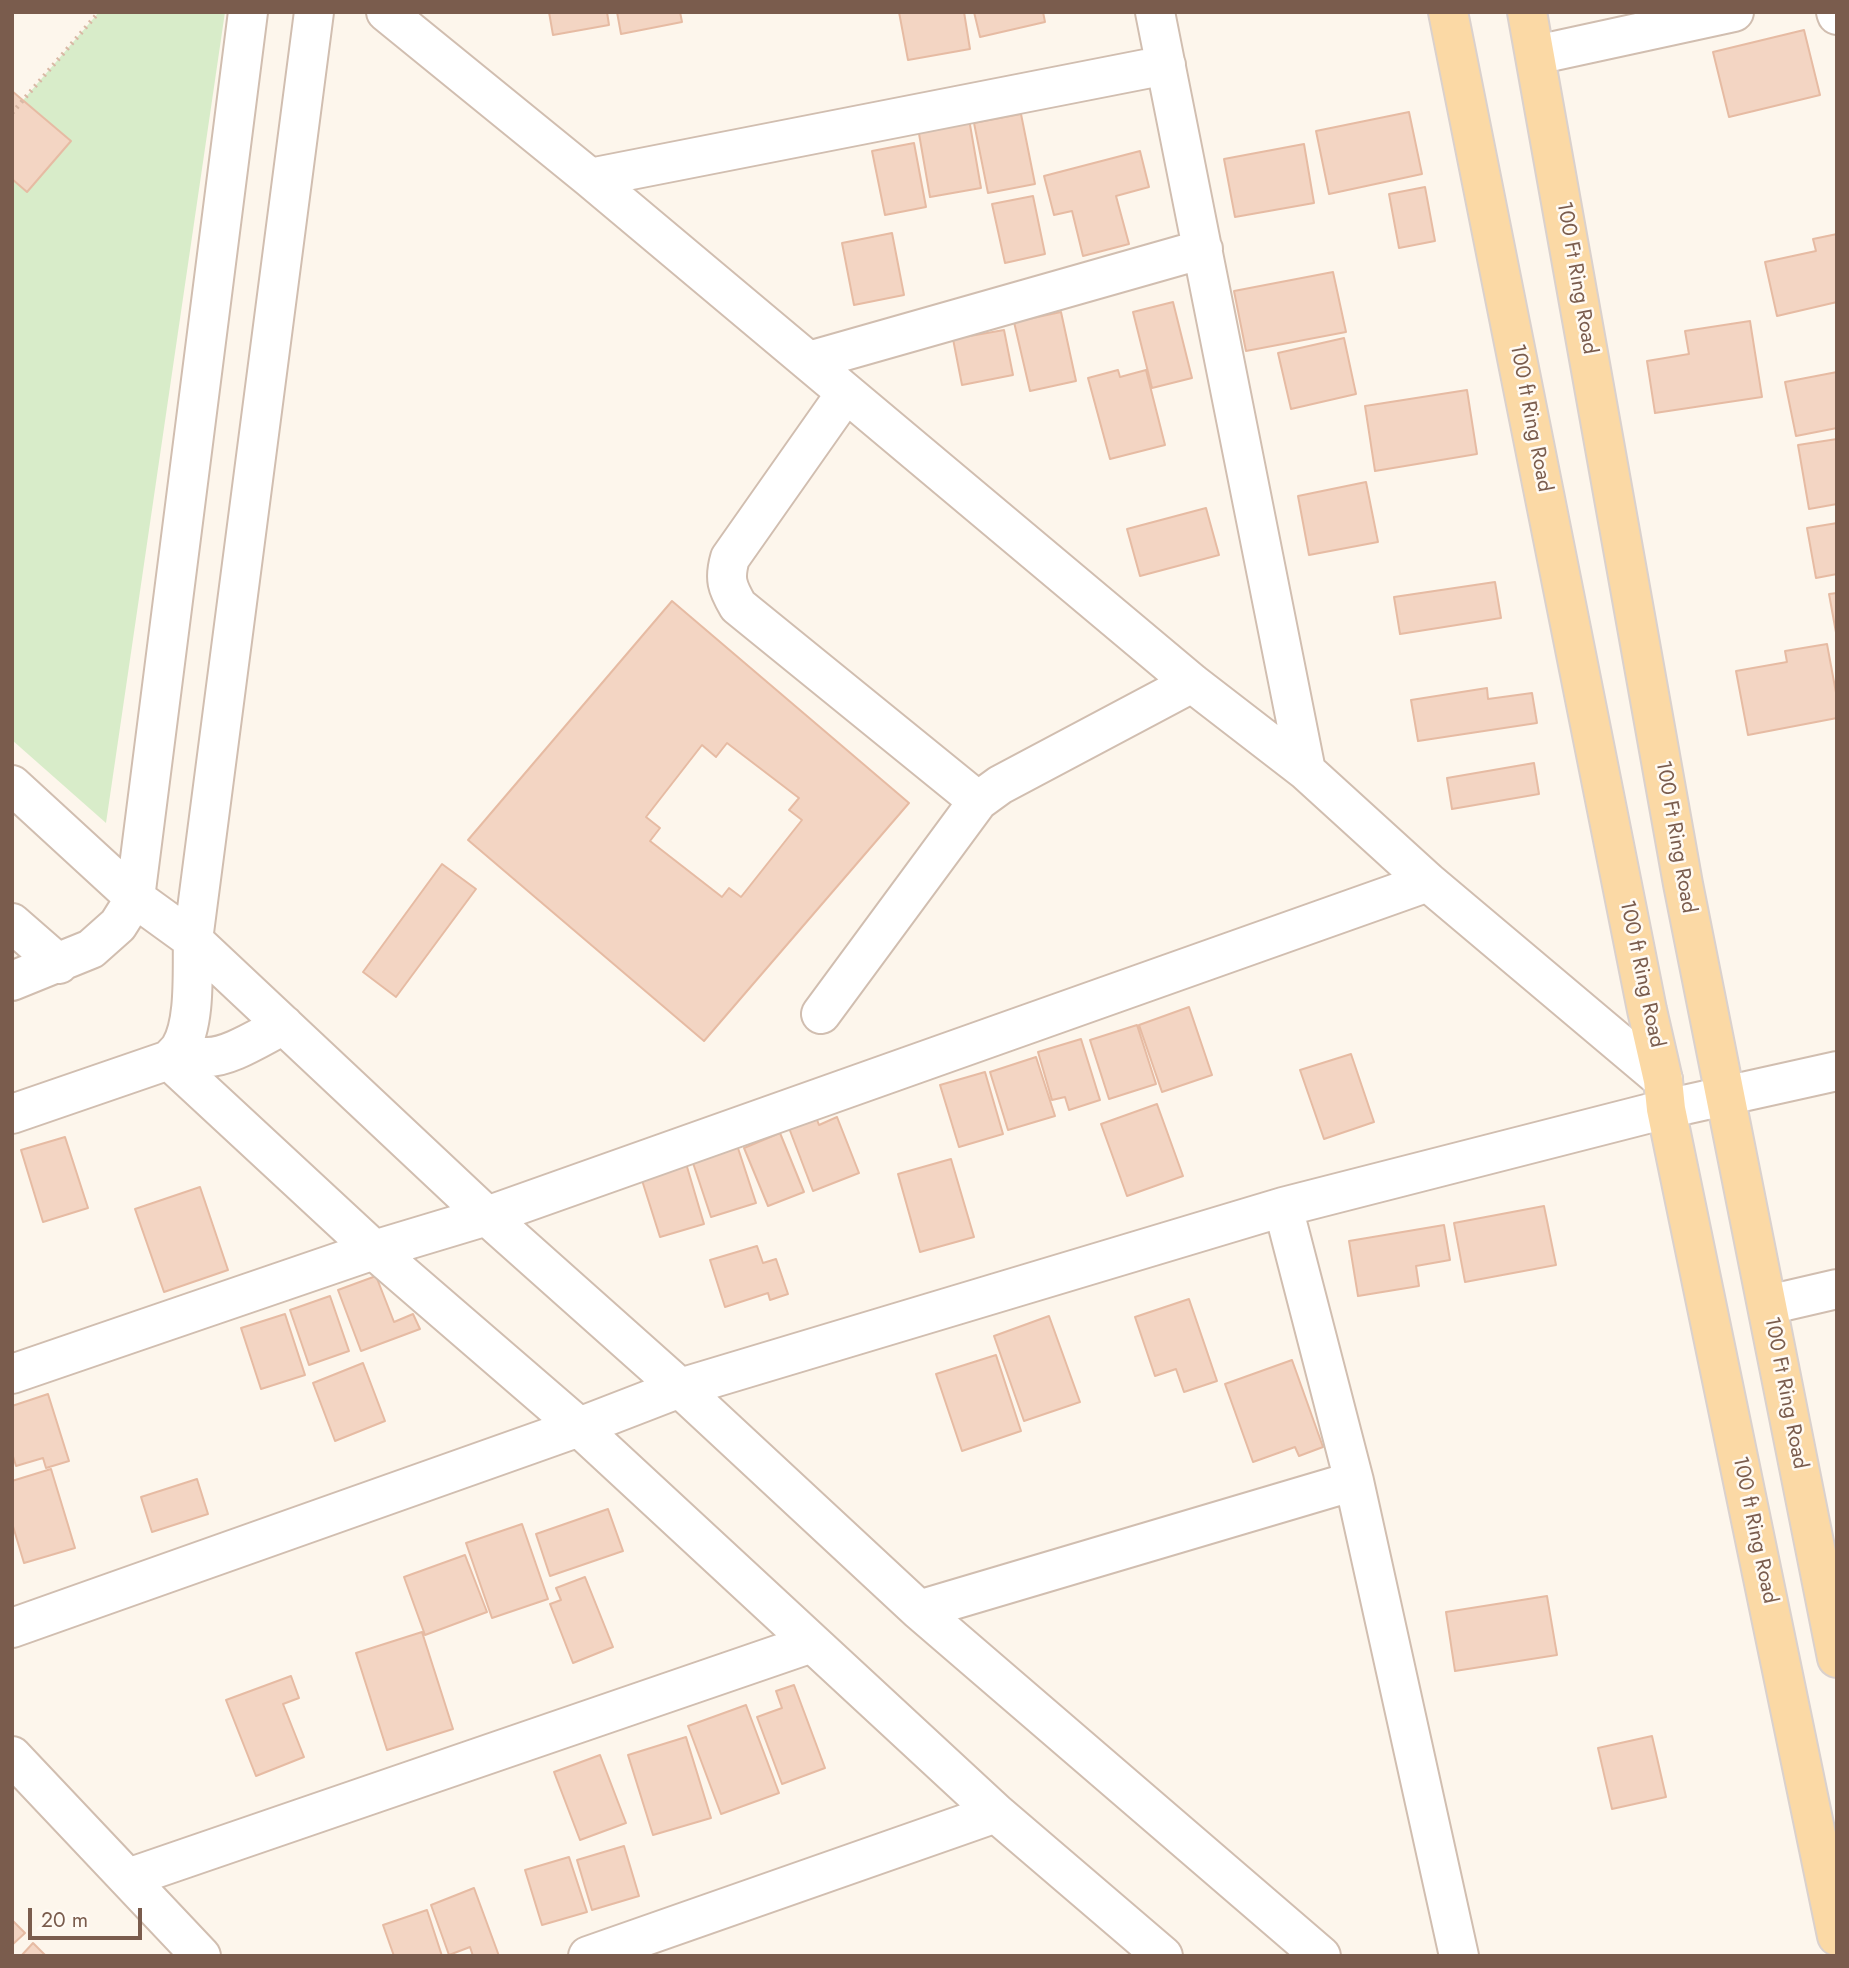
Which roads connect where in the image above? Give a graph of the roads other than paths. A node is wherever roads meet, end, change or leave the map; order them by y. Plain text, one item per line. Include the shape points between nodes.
1 (248, 12) edge
2 (314, 12) edge
3 (386, 12) edge
4 (1155, 12) edge
5 (1448, 12) edge
6 (1527, 12) edge
7 (1734, 12) edge
8 (1536, 55) junction
9 (1166, 65) junction
10 (590, 178) junction
11 (1203, 249) junction
12 (809, 361) junction
13 (846, 393) junction
14 (1286, 667) junction
15 (1192, 683) junction
16 (1247, 725) junction
17 (1306, 771) junction
18 (12, 785) edge
19 (978, 801) junction
20 (1428, 882) junction
21 (135, 898) junction
22 (12, 923) edge
23 (193, 940) junction
24 (58, 964) junction
25 (12, 981) edge
26 (821, 1014) dead end
27 (284, 1026) junction
28 (175, 1054) junction
29 (1837, 1071) edge
30 (1665, 1095) junction
31 (1727, 1096) junction
32 (12, 1114) edge
33 (1283, 1207) junction
34 (487, 1216) junction
35 (374, 1250) junction
36 (1837, 1289) edge
37 (1768, 1305) junction
38 (12, 1374) edge
39 (680, 1388) junction
40 (579, 1427) junction
41 (1354, 1481) junction
42 (919, 1609) junction
43 (12, 1628) edge
44 (812, 1643) junction
45 (1837, 1658) edge
46 (12, 1756) edge
47 (996, 1813) junction
48 (128, 1878) junction
49 (1837, 1936) edge
50 (201, 1956) edge
51 (588, 1956) edge
52 (1163, 1956) edge
53 (1321, 1956) edge
54 (1459, 1956) edge

1 - 21 street
2 - 23 street
3 - 10 street
4 - 9 street
5 - 30 main road, 100 ft Ring Road
6 - 8 main road, 100 Ft Ring Road
7 - 8 street
8 - 31 main road, 100 Ft Ring Road via 1683,884
9 - 10 street
9 - 11 street
10 - 12 street
11 - 12 street
11 - 14 street
12 - 13 street
13 - 15 street
13 - 19 street via 730,558 729,591 738,606
14 - 16 street
14 - 17 street
15 - 16 street
15 - 19 street
16 - 17 street
17 - 20 street
18 - 21 street
19 - 26 street
20 - 30 street
20 - 34 street
21 - 23 street
21 - 24 street via 107,938
22 - 24 street
23 - 27 street
23 - 28 street via 190,1014
24 - 25 street
27 - 28 street via 222,1055
27 - 34 street
28 - 32 street
28 - 35 street
29 - 31 street
30 - 31 street
30 - 33 street
30 - 49 main road, 100 ft Ring Road
31 - 37 main road, 100 Ft Ring Road
33 - 39 street
33 - 41 street
34 - 35 street
34 - 39 street
35 - 38 street
35 - 40 street
36 - 37 street
37 - 45 main road, 100 Ft Ring Road
39 - 40 street
39 - 42 street
40 - 43 street
40 - 44 street
41 - 42 street
41 - 54 street
42 - 53 street
44 - 47 street
44 - 48 street
46 - 48 street
47 - 51 street
47 - 52 street
48 - 50 street

